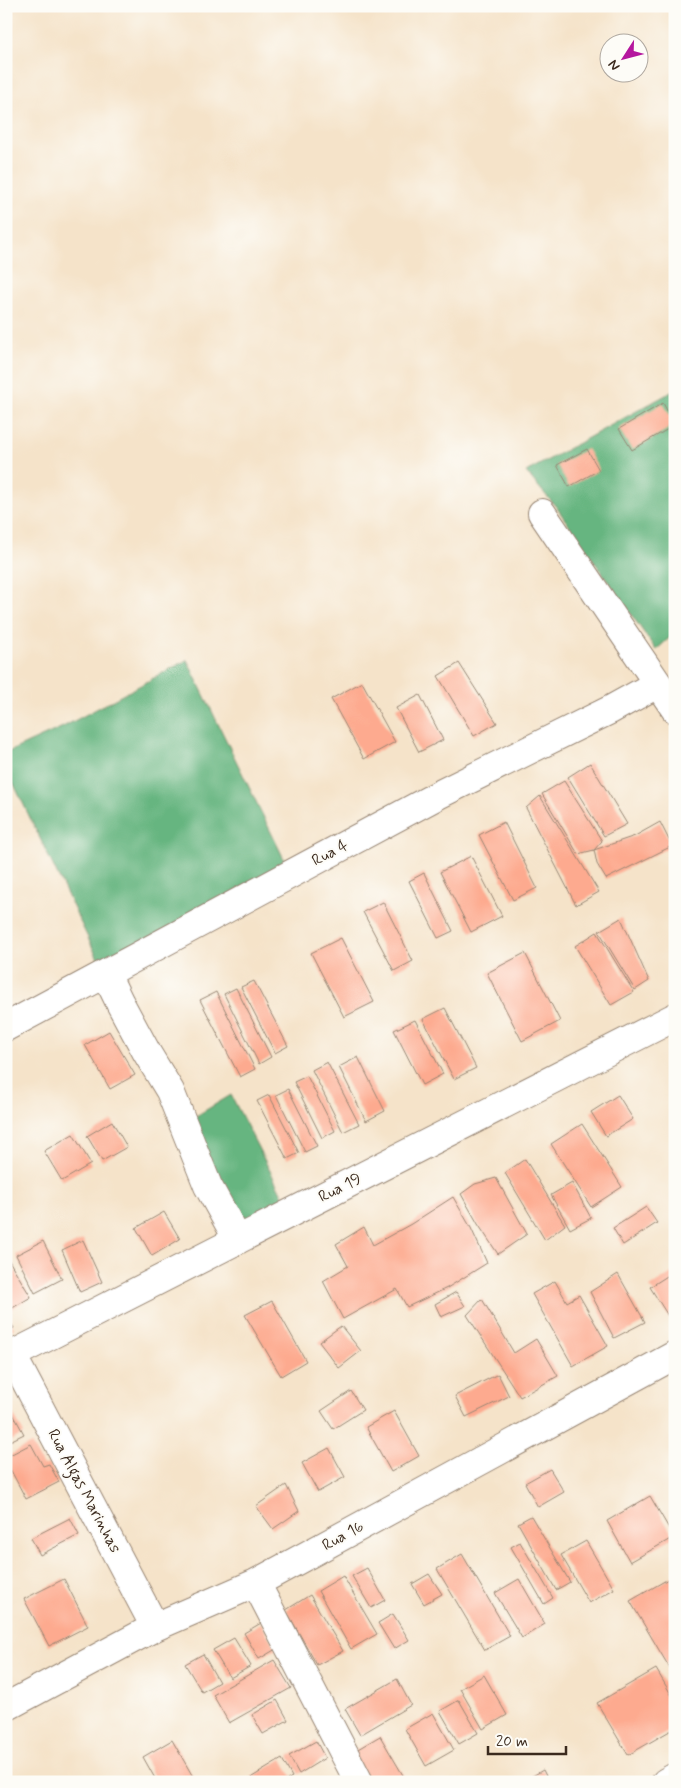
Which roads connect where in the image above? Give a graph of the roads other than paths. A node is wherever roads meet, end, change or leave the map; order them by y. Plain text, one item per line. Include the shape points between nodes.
1 (542, 513) dead end
2 (657, 684) junction
3 (675, 709) edge
4 (106, 974) junction
5 (675, 1017) edge
6 (6, 1027) edge
7 (238, 1240) junction
8 (675, 1355) edge
9 (9, 1356) edge
10 (256, 1583) junction
11 (155, 1627) junction
12 (6, 1706) edge
13 (675, 1777) edge
14 (359, 1782) edge
15 (666, 1782) edge

1 - 2 street
2 - 3 street
2 - 4 street, Rua 4 via 440,794
4 - 6 street, Rua 4
4 - 7 street via 170,1091 208,1186
5 - 7 street, Rua 19
7 - 9 street, Rua 19
8 - 10 street, Rua 16
9 - 11 street, Rua Algas Marinhas
10 - 11 street, Rua 16
10 - 14 street
11 - 12 street, Rua 16
13 - 15 street

